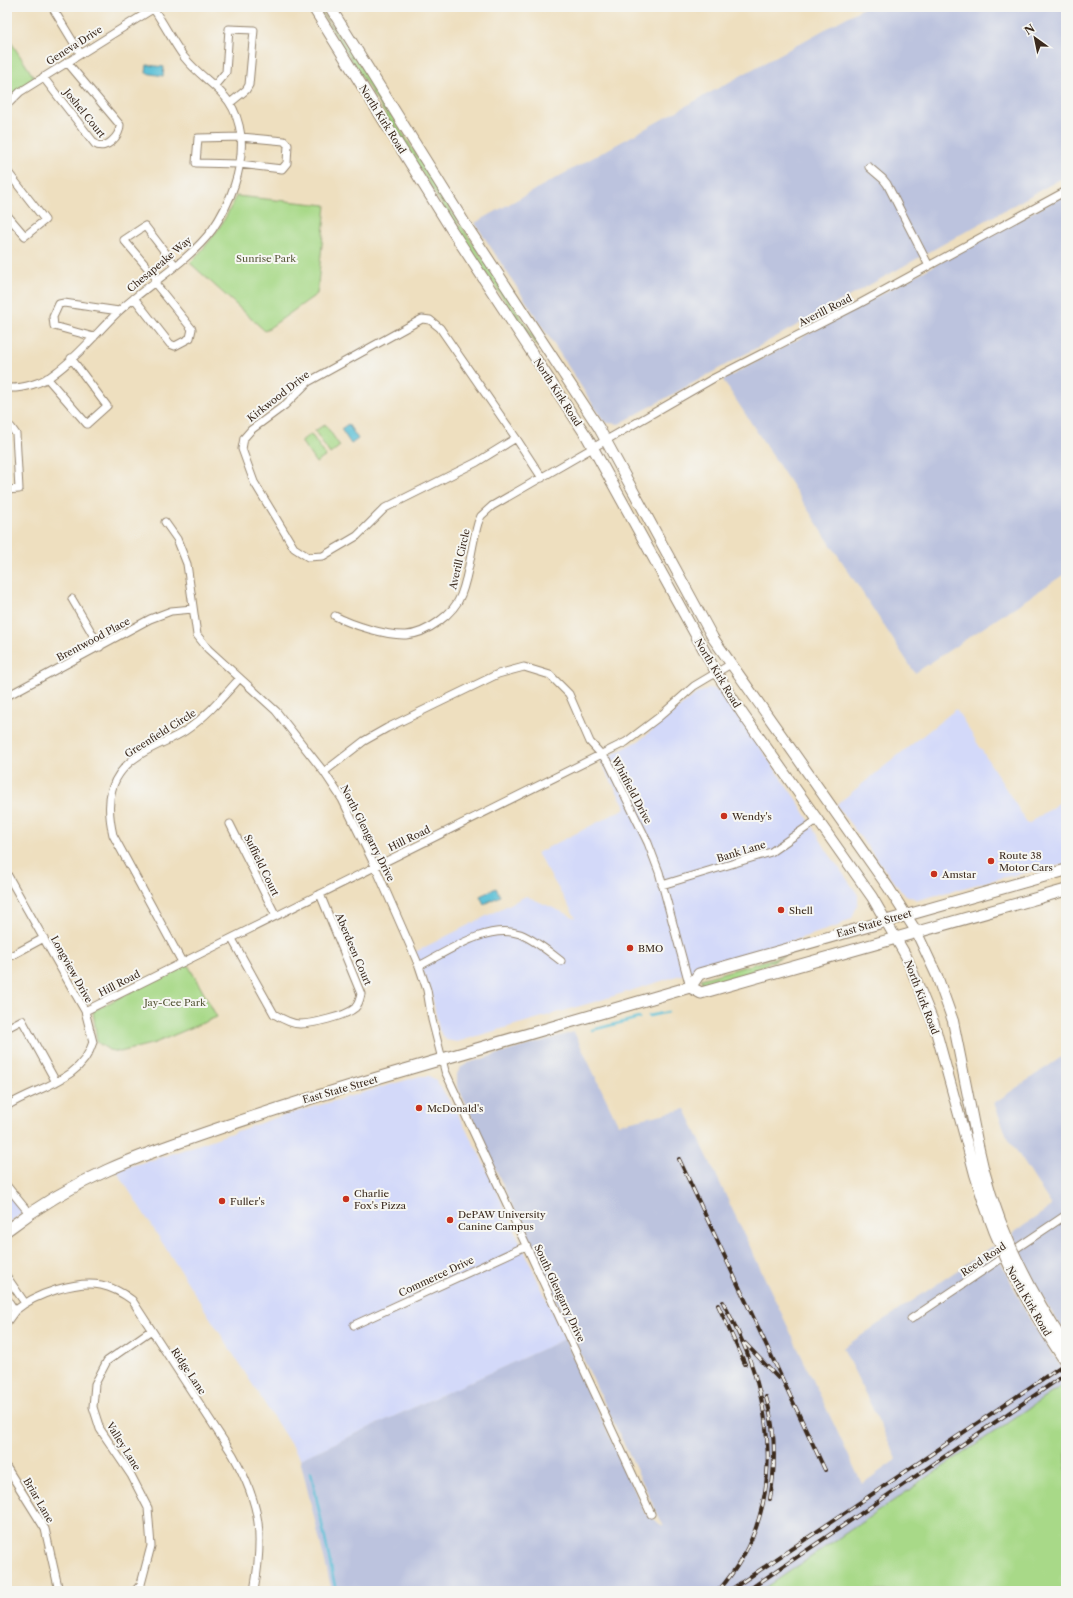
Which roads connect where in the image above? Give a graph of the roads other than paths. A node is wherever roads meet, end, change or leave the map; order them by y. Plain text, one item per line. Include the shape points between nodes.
1 (52, 7) edge
2 (313, 7) edge
3 (330, 7) edge
4 (154, 8) edge
5 (80, 53) junction
6 (67, 62) junction
7 (43, 77) junction
8 (215, 85) junction
9 (230, 103) junction
10 (7, 104) edge
11 (241, 137) junction
12 (239, 164) junction
13 (868, 167) dead end
14 (7, 172) edge
15 (1066, 191) edge
16 (7, 215) edge
17 (175, 265) junction
18 (930, 266) junction
19 (155, 280) junction
20 (134, 298) junction
21 (118, 312) junction
22 (94, 337) junction
23 (71, 358) junction
24 (47, 378) junction
25 (7, 388) edge
26 (7, 426) edge
27 (516, 438) junction
28 (606, 441) junction
29 (594, 448) junction
30 (542, 478) junction
31 (7, 490) edge
32 (165, 522) dead end
33 (72, 599) dead end
34 (193, 609) junction
35 (335, 616) dead end
36 (100, 647) junction
37 (731, 664) junction
38 (716, 672) junction
39 (239, 679) junction
40 (7, 696) edge
41 (601, 754) junction
42 (324, 772) junction
43 (817, 820) junction
44 (230, 824) dead end
45 (375, 866) junction
46 (1066, 870) edge
47 (7, 874) edge
48 (662, 885) junction
49 (1066, 890) edge
50 (320, 894) junction
51 (906, 914) junction
52 (276, 916) junction
53 (885, 920) junction
54 (916, 931) junction
55 (895, 937) junction
56 (44, 938) junction
57 (232, 938) junction
58 (7, 958) edge
59 (561, 961) dead end
60 (182, 962) junction
61 (419, 966) junction
62 (690, 987) junction
63 (85, 1012) junction
64 (7, 1028) edge
65 (441, 1059) junction
66 (56, 1082) junction
67 (7, 1106) edge
68 (972, 1142) junction
69 (7, 1186) edge
70 (29, 1213) junction
71 (1066, 1215) edge
72 (7, 1230) edge
73 (526, 1246) junction
74 (7, 1277) edge
75 (7, 1299) edge
76 (25, 1303) junction
77 (15, 1311) junction
78 (911, 1319) dead end
79 (7, 1322) edge
80 (354, 1325) dead end
81 (150, 1331) junction
82 (1066, 1346) edge
83 (1066, 1363) edge
84 (7, 1468) edge
85 (651, 1514) dead end
86 (59, 1591) edge
87 (135, 1591) edge
88 (254, 1591) edge

1 - 5 street
2 - 29 main road, North Kirk Road via 451,229
3 - 28 main road, North Kirk Road via 464,222 571,383
4 - 5 street, Geneva Drive
4 - 8 street, Chesapeake Way via 184,57
5 - 6 street, Geneva Drive
6 - 7 street, Geneva Drive
6 - 7 street, Joshel Court via 118,122 118,133 107,144 95,144
7 - 10 street, Geneva Drive
8 - 9 street, Chesapeake Way
8 - 9 street via 226,72 229,29 254,30 249,85
9 - 11 street, Chesapeake Way via 239,124
11 - 12 street, Chesapeake Way
11 - 12 street via 198,138 196,163
11 - 12 street via 284,141 288,145 287,163 282,169
12 - 17 street, Chesapeake Way via 233,190 224,211 211,231
13 - 18 street via 887,184
14 - 16 street via 45,220 24,236
15 - 18 street, Averill Road
17 - 19 street, Chesapeake Way
17 - 19 street via 145,226 124,240
18 - 28 street, Averill Road via 714,378
19 - 20 street, Chesapeake Way
19 - 20 street via 192,329 190,338 175,346 170,344
20 - 21 street, Chesapeake Way
21 - 22 street, Chesapeake Way
21 - 22 street via 64,303 56,308 54,326
22 - 23 street, Chesapeake Way
23 - 24 street, Chesapeake Way via 55,374
23 - 24 street via 107,406 87,424
24 - 25 street, Chesapeake Way via 35,384
26 - 31 street via 16,434 19,489
27 - 27 street, Kirkwood Drive via 477,462 386,508 348,542 323,556 316,557 301,554 289,541 254,482 242,448 244,438 251,430 285,405 308,382 422,319 430,320 440,328
27 - 30 street, Kirkwood Drive
28 - 29 street, Averill Road
28 - 37 main road, North Kirk Road via 696,607
29 - 30 street, Averill Circle
29 - 38 main road, North Kirk Road
30 - 35 street, Averill Circle via 499,501 481,516 461,595 443,618 423,630 406,635 351,624
32 - 34 street, North Glengarry Drive via 177,539 187,564
33 - 36 street
34 - 36 street, Brentwood Place via 171,611 150,619
34 - 39 street, North Glengarry Drive via 197,635
36 - 40 street, Brentwood Place
37 - 38 street, Hill Road
37 - 51 main road, North Kirk Road
38 - 41 street, Hill Road via 684,694 633,736
38 - 43 main road, North Kirk Road
39 - 42 street, North Glengarry Drive via 276,711
39 - 60 street, Greenfield Circle via 205,717 184,732 141,754 120,770 110,792 109,818 113,835
41 - 42 street, Whitfield Drive via 590,742 569,694 550,675 524,667 498,674 387,728 364,741
41 - 45 street, Hill Road
41 - 48 street, Whitfield Drive via 609,764 649,844
42 - 45 street, North Glengarry Drive via 342,799
43 - 48 street, Bank Lane via 771,852
43 - 53 main road, North Kirk Road
44 - 52 street, Suffield Court
45 - 50 street, Hill Road
45 - 61 street, North Glengarry Drive
46 - 51 main road, East State Street
47 - 56 street, Longview Drive
48 - 62 street, Whitfield Drive
49 - 54 main road, East State Street
50 - 52 street, Hill Road
50 - 57 street, Aberdeen Court via 362,994 354,1009 346,1013 299,1024 286,1021 274,1014
51 - 53 main road, East State Street
51 - 54 main road, North Kirk Road
52 - 57 street, Hill Road
53 - 55 main road, North Kirk Road
53 - 62 main road, East State Street via 699,974
54 - 55 main road, East State Street
54 - 68 main road, North Kirk Road via 937,976 953,1020
55 - 62 main road, East State Street via 701,993
55 - 68 main road, North Kirk Road via 913,970 930,1014
56 - 58 street
56 - 63 street, Longview Drive
57 - 60 street, Hill Road
59 - 61 street via 536,942 519,934 498,932 478,937
60 - 63 street, Hill Road
61 - 65 street, North Glengarry Drive via 427,990
62 - 65 main road, East State Street
63 - 66 street, Longview Drive via 92,1047 76,1070
64 - 66 street via 22,1020
65 - 70 main road, East State Street via 307,1098 127,1160 78,1183
65 - 73 street, South Glengarry Drive
66 - 67 street, Longview Drive
68 - 82 main road, North Kirk Road, bridge via 1010,1246 1039,1304
68 - 83 main road, North Kirk Road, bridge via 984,1207 1007,1264 1027,1303
69 - 70 street
70 - 72 main road, East State Street
71 - 78 street, Reed Road
73 - 80 street, Commerce Drive
73 - 85 street, South Glengarry Drive
74 - 76 street
75 - 77 street
76 - 77 street
76 - 81 street, Ridge Lane via 68,1286 101,1285 132,1300
77 - 79 street
81 - 87 street, Valley Lane via 107,1361 95,1384 93,1407 100,1429 131,1475 148,1508 151,1546 140,1584
81 - 88 street, Ridge Lane via 246,1478 259,1517 261,1539
84 - 86 street, Briar Lane via 45,1529

